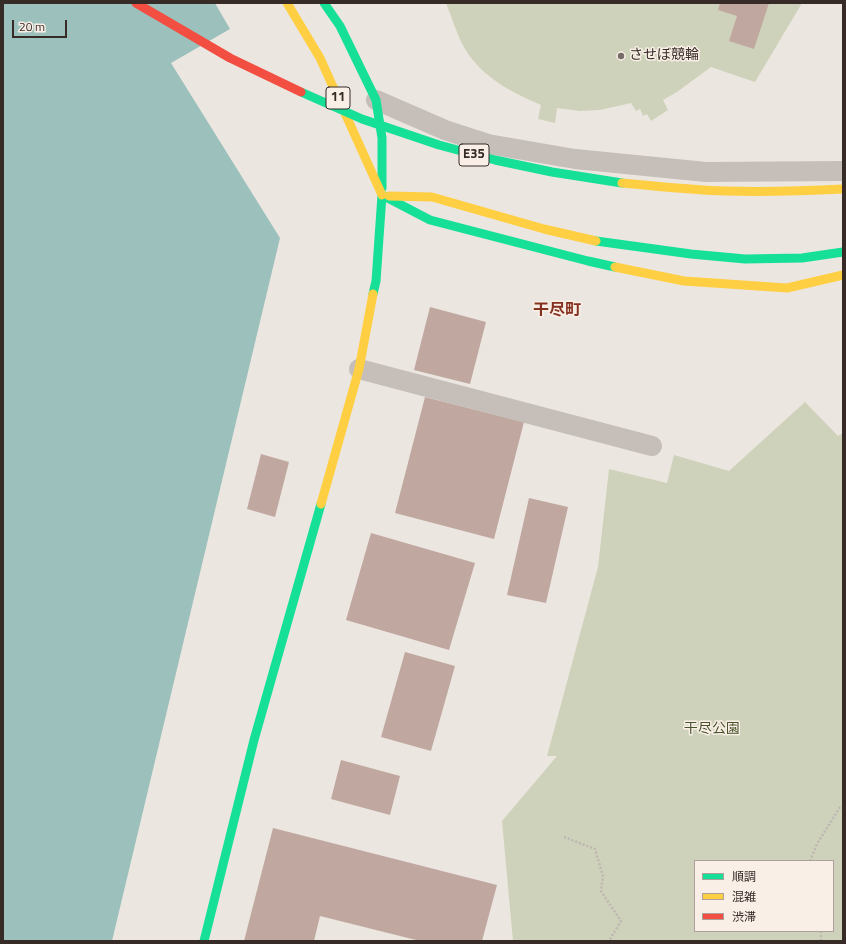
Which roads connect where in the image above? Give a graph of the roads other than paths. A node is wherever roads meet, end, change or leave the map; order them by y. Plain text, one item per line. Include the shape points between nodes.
1 (136, 3) edge
2 (287, 3) edge
3 (324, 3) edge
4 (376, 100) junction
5 (843, 171) edge
6 (843, 189) edge
7 (382, 196) junction
8 (843, 252) edge
9 (843, 275) edge
10 (359, 369) junction
11 (652, 446) dead end
12 (204, 941) edge

1 - 6 main road, E35, bridge via 230,58 332,107 382,127 494,160 580,178 667,188 752,192
2 - 7 main road, 11 via 320,58
3 - 4 main road, 11 via 340,26
4 - 5 street via 445,130 488,144 575,159 706,172
4 - 7 main road, 11 via 382,138
7 - 8 main road via 432,197 544,229 691,254 745,259 802,258
7 - 9 main road via 430,220 588,261 684,281 788,288
7 - 10 main road via 376,281
10 - 11 street
10 - 12 main road via 254,740

